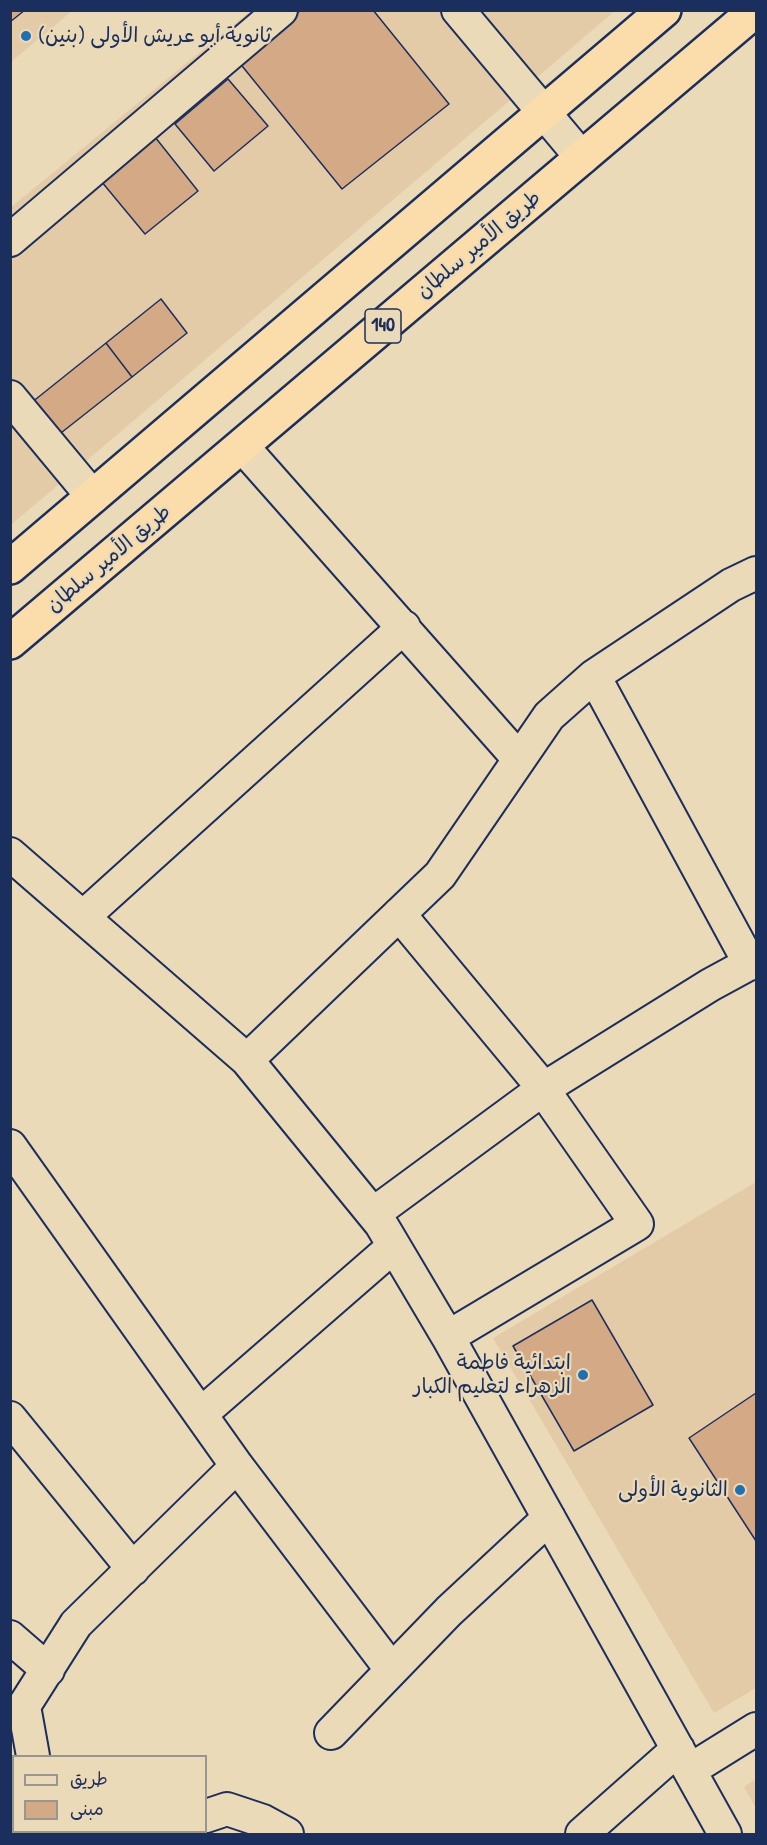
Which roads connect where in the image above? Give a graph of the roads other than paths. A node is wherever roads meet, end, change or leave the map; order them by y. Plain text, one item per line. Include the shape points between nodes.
1 (281, 10) edge
2 (458, 10) edge
3 (664, 10) edge
4 (756, 10) edge
5 (544, 113) junction
6 (582, 158) junction
7 (10, 240) edge
8 (10, 397) edge
9 (242, 446) junction
10 (93, 497) junction
11 (10, 567) edge
12 (756, 573) edge
13 (404, 627) junction
14 (10, 642) edge
15 (594, 676) junction
16 (519, 759) junction
17 (10, 854) edge
18 (399, 914) junction
19 (83, 917) junction
20 (753, 962) edge
21 (247, 1060) junction
22 (543, 1089) junction
23 (17, 1168) edge
24 (373, 1214) junction
25 (394, 1246) junction
26 (448, 1337) junction
27 (201, 1414) junction
28 (10, 1418) edge
29 (237, 1466) junction
30 (549, 1518) junction
31 (133, 1569) junction
32 (10, 1637) edge
33 (391, 1669) junction
34 (48, 1670) junction
35 (756, 1729) edge
36 (331, 1733) dead end
37 (33, 1755) edge
38 (684, 1760) junction
39 (207, 1816) edge
40 (287, 1834) edge
41 (582, 1834) edge
42 (725, 1834) edge

1 - 7 street
2 - 5 street
3 - 5 highway
4 - 6 highway, طريق الأمير سلطان / 140
5 - 6 street
5 - 10 highway
6 - 9 highway, طريق الأمير سلطان / 140
8 - 10 street
9 - 13 street
9 - 14 highway, طريق الأمير سلطان / 140
10 - 11 highway
12 - 15 street via 731,585
13 - 16 street
13 - 19 street
15 - 16 street via 549,716
15 - 20 street
16 - 18 street via 440,875
17 - 19 street
18 - 21 street
18 - 22 street
19 - 21 street
20 - 22 street
21 - 24 street
22 - 24 street
22 - 26 street via 637,1224
23 - 27 street
24 - 25 street
25 - 26 street
25 - 27 street
26 - 30 street
27 - 29 street
28 - 31 street
29 - 31 street
29 - 33 street
30 - 33 street
30 - 38 street
31 - 34 street via 76,1624
32 - 34 street
33 - 36 street
34 - 37 street via 24,1706
35 - 38 street
38 - 41 street
38 - 42 street
39 - 40 street via 227,1809

